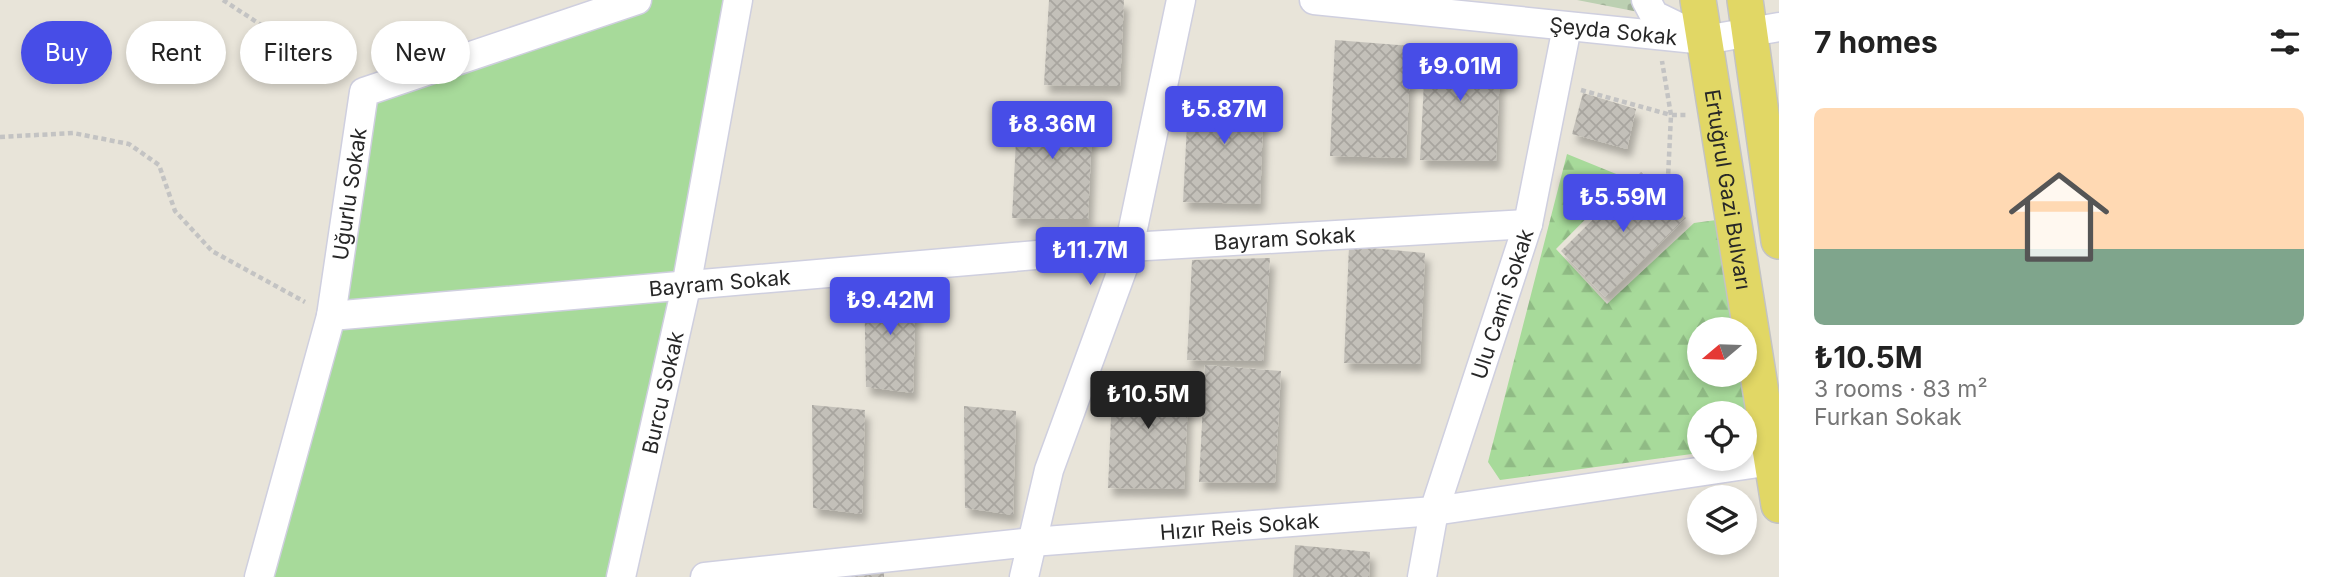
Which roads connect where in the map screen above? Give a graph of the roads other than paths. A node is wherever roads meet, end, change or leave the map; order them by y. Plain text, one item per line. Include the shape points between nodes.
1 (637, 0) edge
2 (738, 0) edge
3 (1181, 0) edge
4 (1314, 0) edge
5 (1646, 0) edge
6 (1698, 0) edge
7 (1758, 19) edge
8 (1567, 27) junction
9 (1705, 40) junction
10 (1528, 224) junction
11 (1779, 241) edge
12 (1129, 247) junction
13 (686, 287) junction
14 (331, 316) junction
15 (1772, 461) junction
16 (1779, 505) edge
17 (1434, 511) junction
18 (1032, 542) junction
19 (259, 577) edge
20 (621, 577) edge
21 (705, 577) edge
22 (1024, 577) edge
23 (1422, 577) edge

1 - 14 street, Uğurlu Sokak via 364,92
2 - 13 street, Burcu Sokak
3 - 12 street
4 - 8 street, Şeyda Sokak
5 - 9 street via 1654,15
6 - 9 main road, Ertuğrul Gazi Bulvarı
7 - 9 street, Şeyda Sokak
7 - 11 main road, Ertuğrul Gazi Bulvarı
8 - 9 street, Şeyda Sokak
8 - 10 street, Ulu Cami Sokak
9 - 15 main road, Ertuğrul Gazi Bulvarı
10 - 12 street, Bayram Sokak
10 - 17 street, Ulu Cami Sokak
12 - 13 street, Bayram Sokak
12 - 18 street via 1049,470
13 - 14 street, Bayram Sokak
13 - 20 street, Burcu Sokak
14 - 19 street, Uğurlu Sokak
15 - 16 main road, Ertuğrul Gazi Bulvarı
15 - 17 street, Hızır Reis Sokak
17 - 18 street, Hızır Reis Sokak
17 - 23 street, Ulu Cami Sokak
18 - 21 street, Hızır Reis Sokak
18 - 22 street

